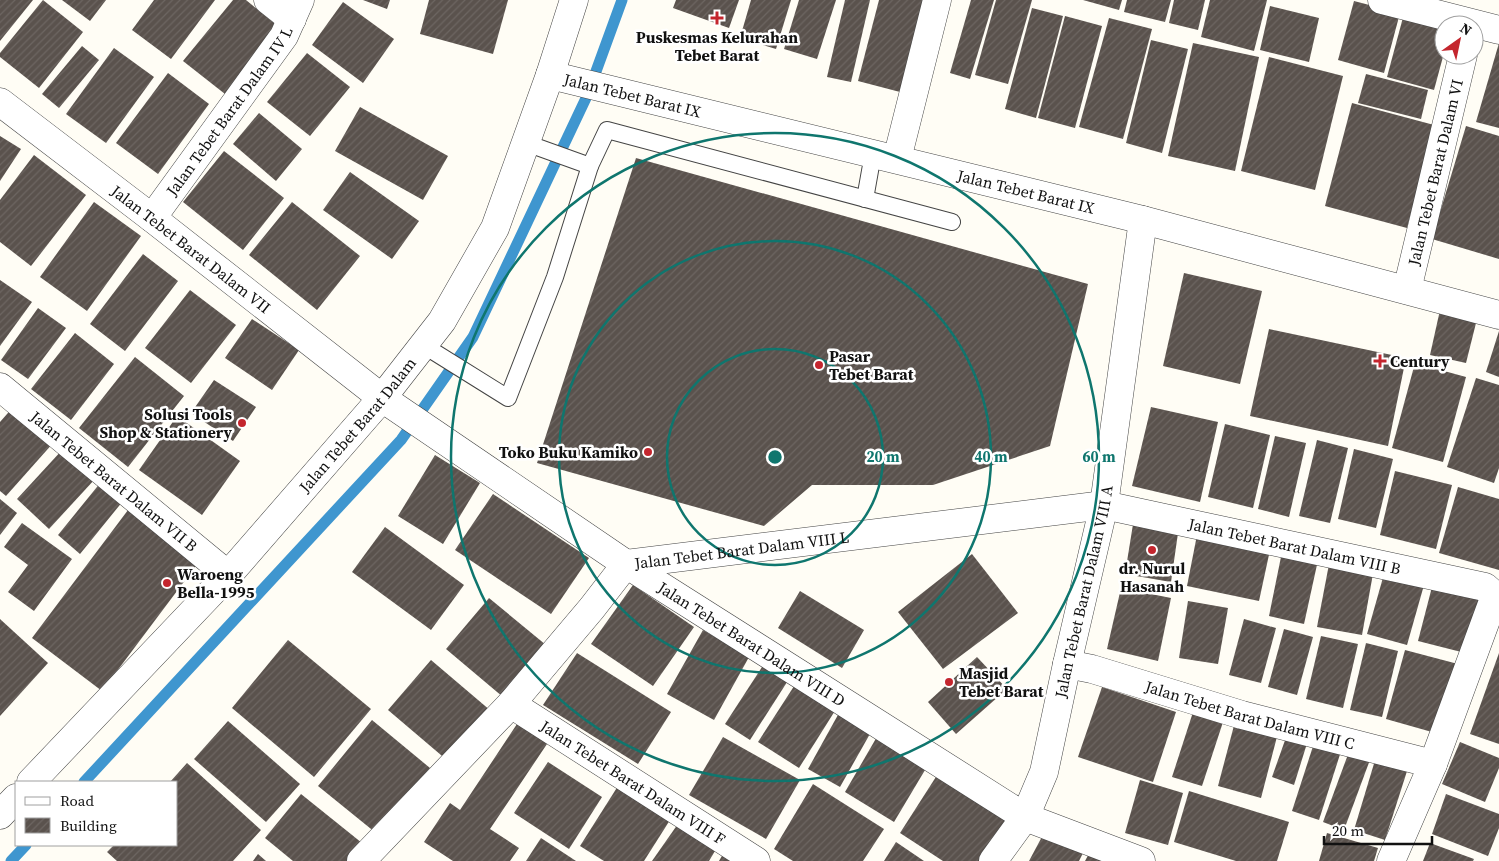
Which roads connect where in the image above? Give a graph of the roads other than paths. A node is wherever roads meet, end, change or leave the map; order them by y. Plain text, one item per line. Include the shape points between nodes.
1 (268, 0) edge
2 (574, 0) edge
3 (938, 0) edge
4 (1382, 0) edge
5 (296, 10) edge
6 (1466, 15) edge
7 (1484, 22) edge
8 (1499, 30) edge
9 (1461, 65) edge
10 (550, 75) junction
11 (0, 102) edge
12 (526, 143) junction
13 (885, 157) junction
14 (590, 166) junction
15 (864, 199) junction
16 (152, 218) junction
17 (1144, 220) junction
18 (952, 222) dead end
19 (1407, 290) junction
20 (1499, 315) edge
21 (423, 345) junction
22 (0, 387) edge
23 (382, 398) junction
24 (1104, 505) junction
25 (626, 564) junction
26 (228, 575) junction
27 (1067, 664) junction
28 (512, 704) junction
29 (1434, 764) junction
30 (32, 781) edge
31 (15, 799) edge
32 (0, 815) edge
33 (1025, 817) junction
34 (371, 858) edge
35 (756, 861) edge
36 (993, 861) edge
37 (1141, 861) edge
38 (1391, 861) edge

1 - 5 street
2 - 10 street, Jalan Tebet Barat Dalam
3 - 13 street
4 - 6 street
5 - 16 street, Jalan Tebet Barat Dalam IV L via 284,36
7 - 8 street
9 - 19 street, Jalan Tebet Barat Dalam VI
10 - 12 street, Jalan Tebet Barat Dalam
10 - 13 street, Jalan Tebet Barat IX
11 - 16 street, Jalan Tebet Barat Dalam VII
12 - 14 lane
12 - 21 street, Jalan Tebet Barat Dalam via 495,228 442,321
13 - 15 lane
13 - 17 street, Jalan Tebet Barat IX
14 - 15 lane via 607,130
14 - 21 lane via 555,277 508,398
15 - 18 lane
16 - 23 street, Jalan Tebet Barat Dalam VII
17 - 19 street, Jalan Tebet Barat IX
17 - 24 street, Jalan Tebet Barat Dalam VIII A
19 - 20 street, Jalan Tebet Barat IX
21 - 23 street, Jalan Tebet Barat Dalam
22 - 26 street, Jalan Tebet Barat Dalam VII B
23 - 25 street, Jalan Tebet Barat Dalam VIII D
23 - 26 street, Jalan Tebet Barat Dalam
24 - 25 street, Jalan Tebet Barat Dalam VIII L
24 - 27 street, Jalan Tebet Barat Dalam VIII A
24 - 29 street, Jalan Tebet Barat Dalam VIII B via 1485,587 1492,593 1493,602
25 - 28 street, Jalan Tebet Barat Dalam VIII L
25 - 33 street, Jalan Tebet Barat Dalam VIII D
26 - 30 street, Jalan Tebet Barat Dalam
27 - 29 street, Jalan Tebet Barat Dalam VIII C via 1242,715
27 - 33 street, Jalan Tebet Barat Dalam VIII A via 1044,772
28 - 34 street, Jalan Tebet Barat Dalam VIII L
28 - 35 street, Jalan Tebet Barat Dalam VIII F
29 - 38 street
31 - 32 street
33 - 36 street, Jalan Tebet Barat Dalam VIII A
33 - 37 street, Jalan Tebet Barat Dalam VIII D

